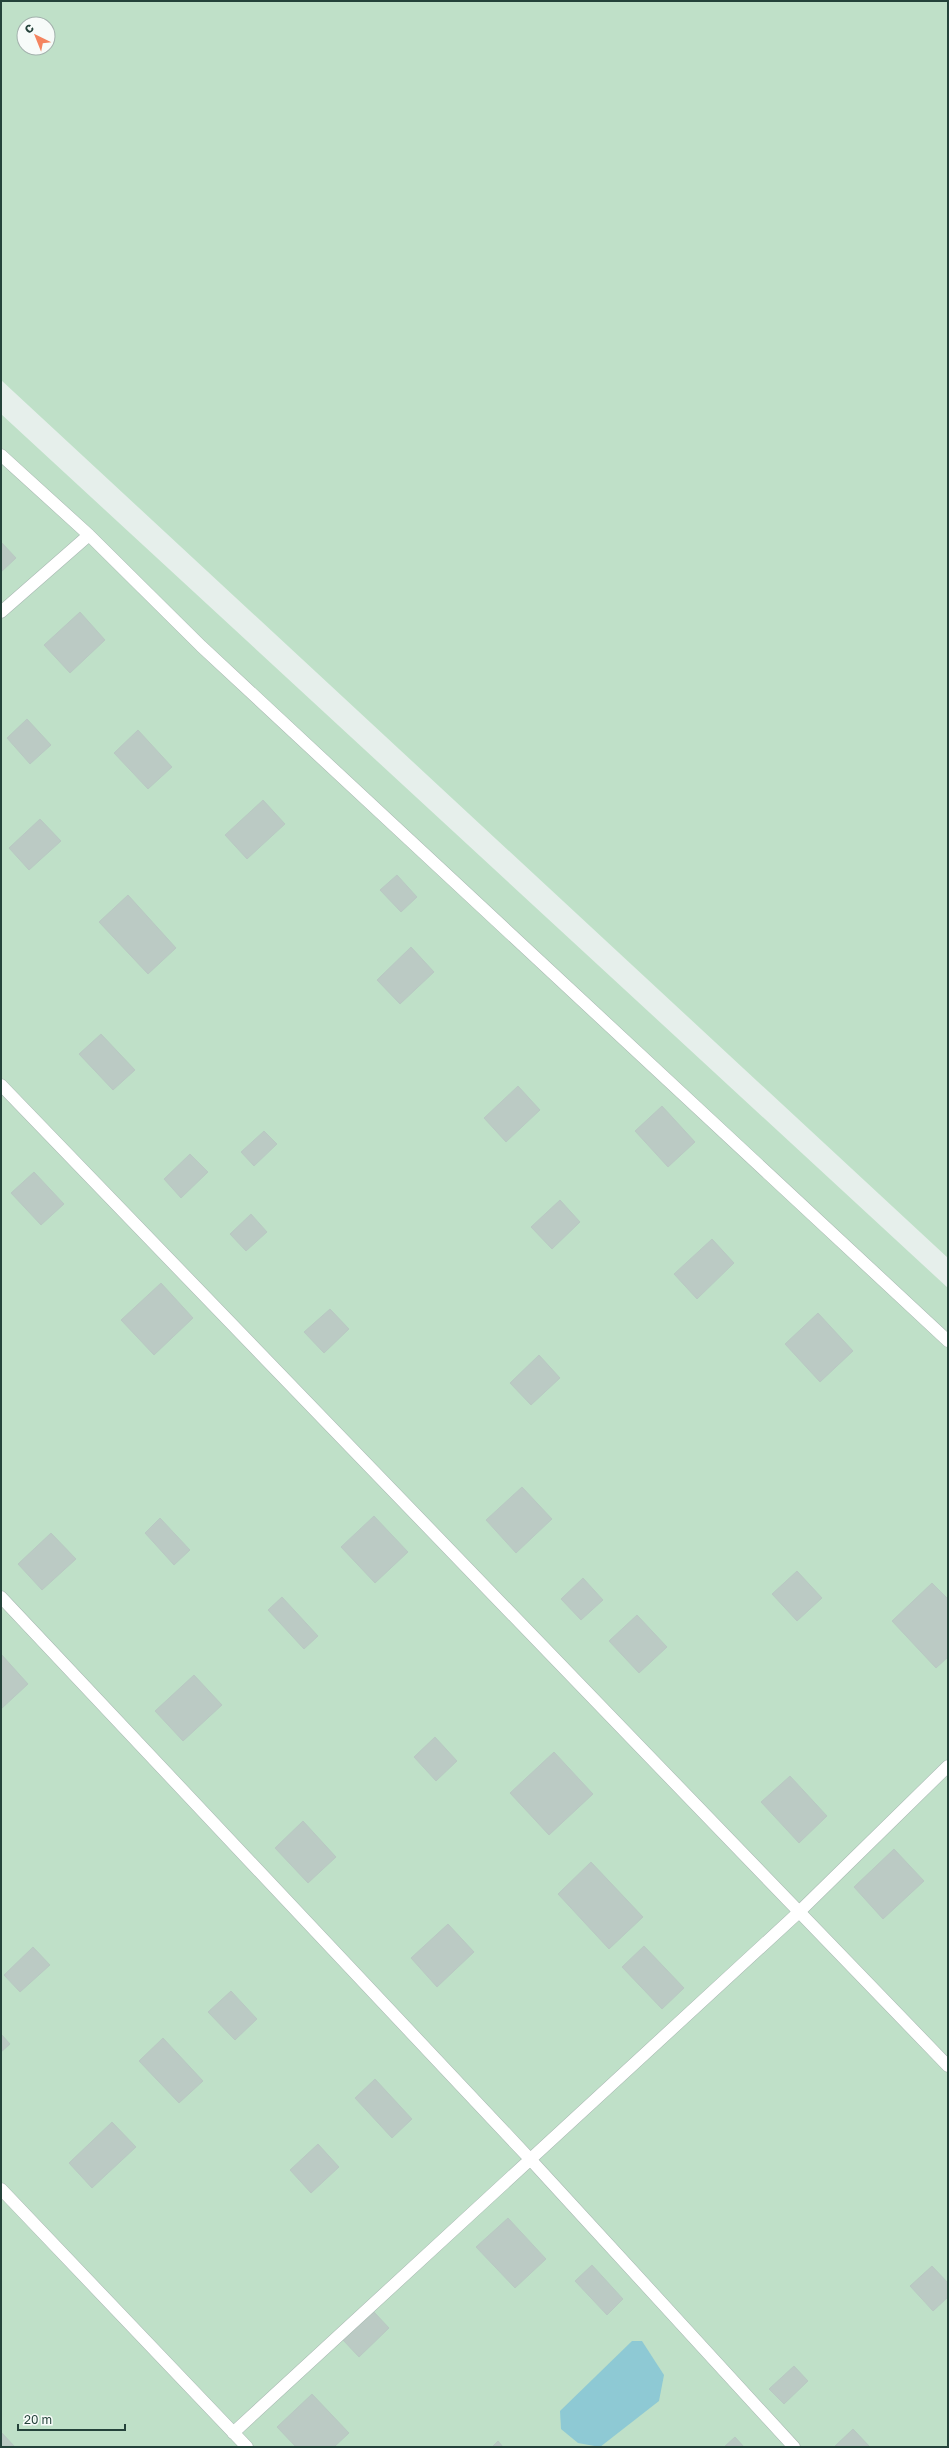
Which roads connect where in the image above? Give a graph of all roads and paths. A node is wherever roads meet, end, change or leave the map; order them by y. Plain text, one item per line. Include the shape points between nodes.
1 (1, 455) edge
2 (89, 535) junction
3 (1, 612) edge
4 (1, 1085) edge
5 (948, 1341) edge
6 (1, 1596) edge
7 (948, 1766) edge
8 (799, 1912) junction
9 (948, 2066) edge
10 (530, 2159) junction
11 (1, 2189) edge
12 (233, 2433) junction
13 (247, 2447) edge
14 (794, 2447) edge

1 - 2 street
2 - 3 street
2 - 5 street via 201,646
4 - 8 street
6 - 10 street
7 - 8 street
8 - 9 street
8 - 10 street
10 - 12 street
10 - 14 street
11 - 12 street
12 - 13 street

